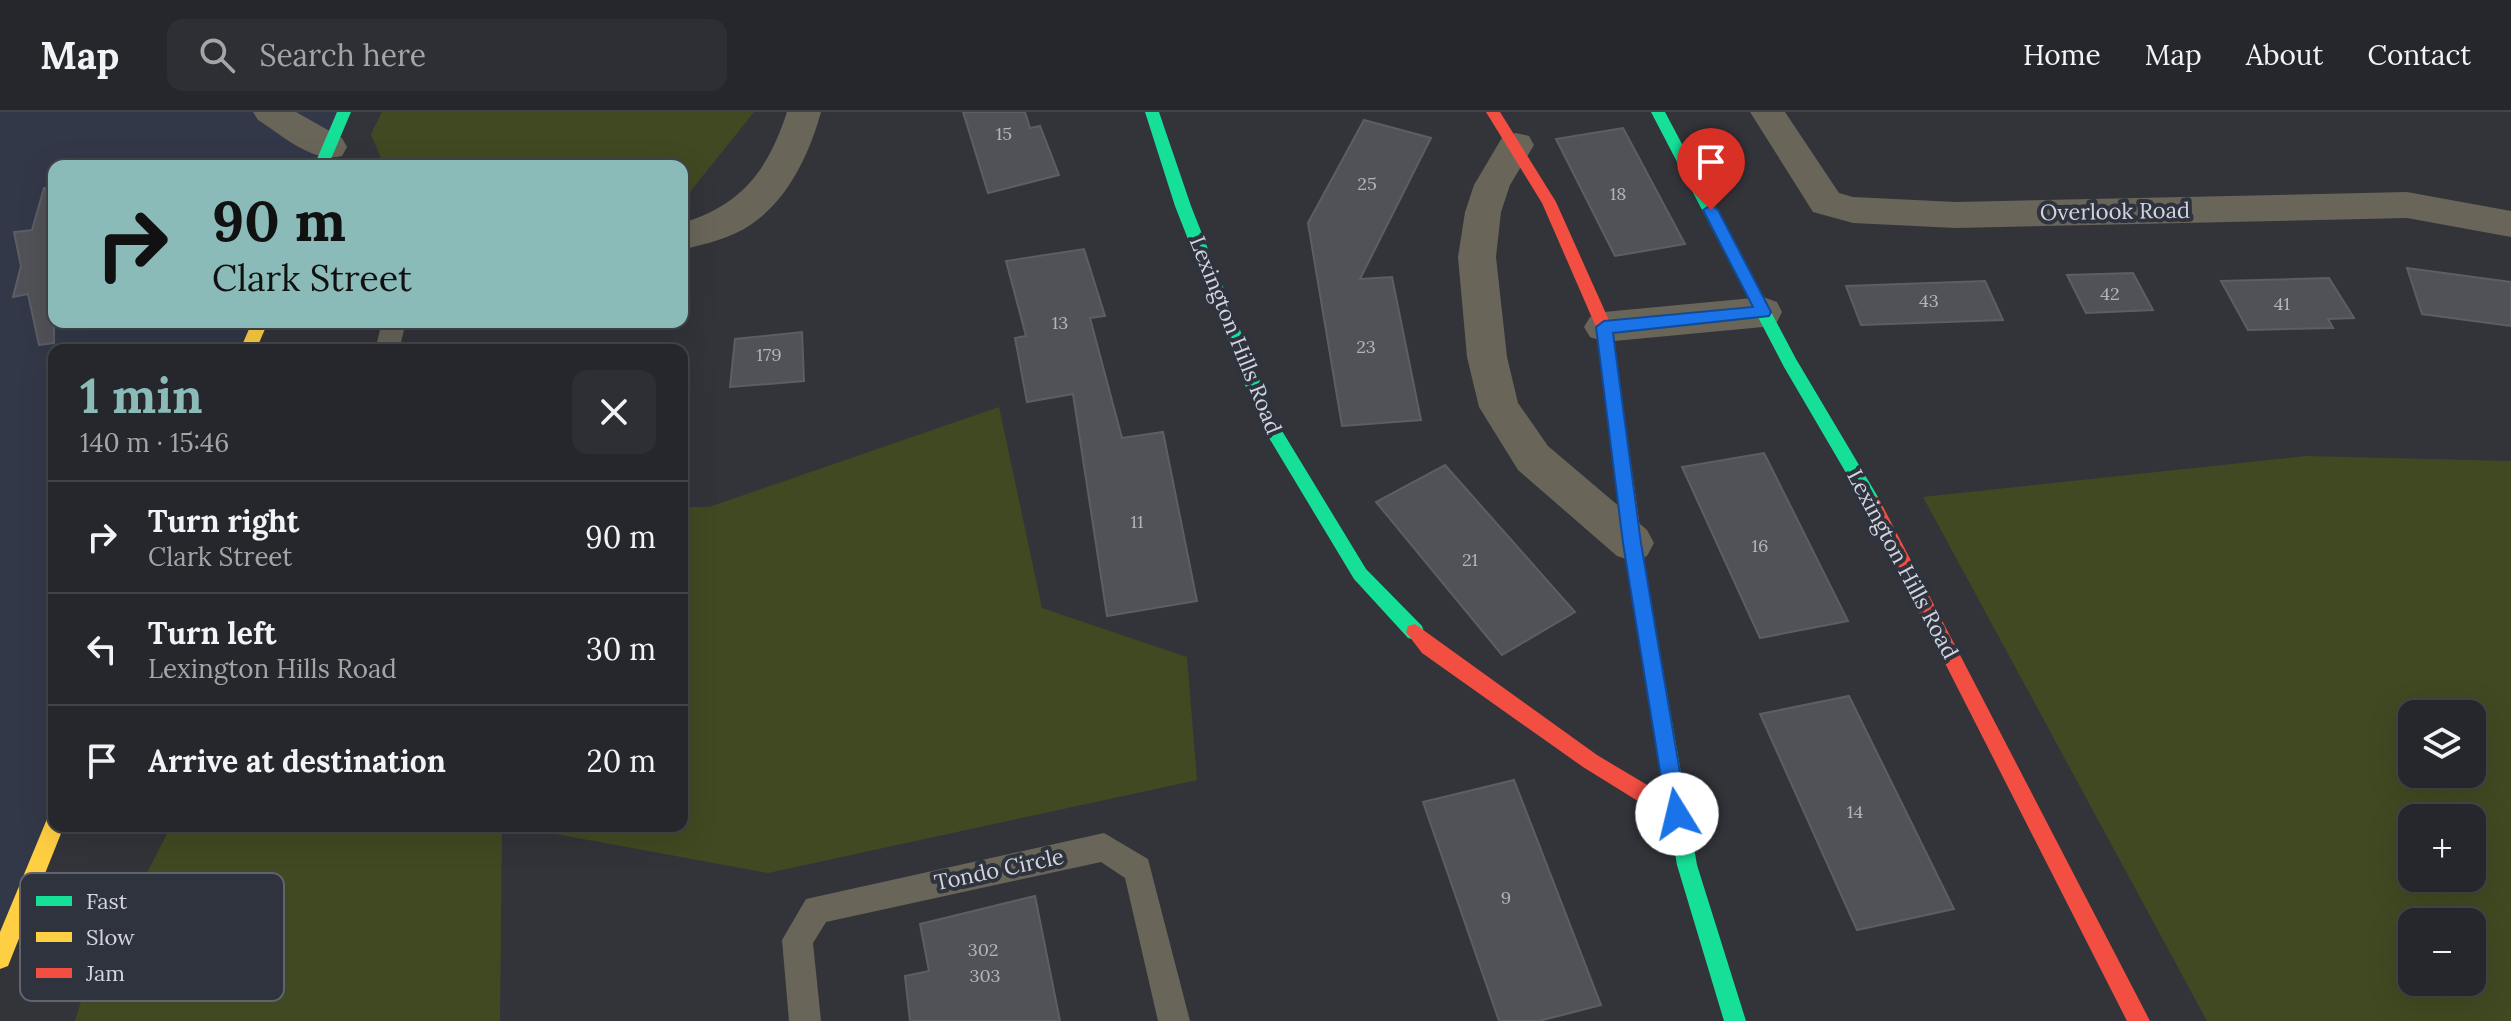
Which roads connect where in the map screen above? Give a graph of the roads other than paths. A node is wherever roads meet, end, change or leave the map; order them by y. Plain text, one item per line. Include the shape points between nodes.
1 (270, 112) edge
2 (344, 112) edge
3 (804, 112) edge
4 (1152, 112) edge
5 (1493, 112) edge
6 (1658, 112) edge
7 (1767, 112) edge
8 (1516, 145) junction
9 (325, 156) edge
10 (2511, 224) edge
11 (688, 235) edge
12 (1763, 312) junction
13 (1604, 327) junction
14 (1632, 543) junction
15 (1677, 814) junction
16 (52, 832) edge
17 (35, 873) edge
18 (20, 909) edge
19 (0, 958) edge
20 (805, 1021) edge
21 (1174, 1021) edge
22 (1735, 1021) edge
23 (2139, 1021) edge

1 - 9 street
2 - 9 street
3 - 11 street via 796,142 765,194 724,223
4 - 15 street, Lexington Hills Road via 1268,423 1360,574 1429,647 1590,761
5 - 8 street
6 - 12 street, Lexington Hills Road
7 - 10 street, Overlook Road via 1826,203 1853,210 1956,215 2407,205
8 - 13 street via 1549,202
8 - 14 street via 1492,185 1477,257 1487,357 1499,407 1533,458
12 - 13 street
12 - 23 street, Lexington Hills Road via 1856,471
13 - 14 street
14 - 15 street
15 - 22 street via 1687,865
16 - 17 street
18 - 19 street
20 - 21 lane, Tondo Circle via 797,940 817,909 1104,847 1138,869

